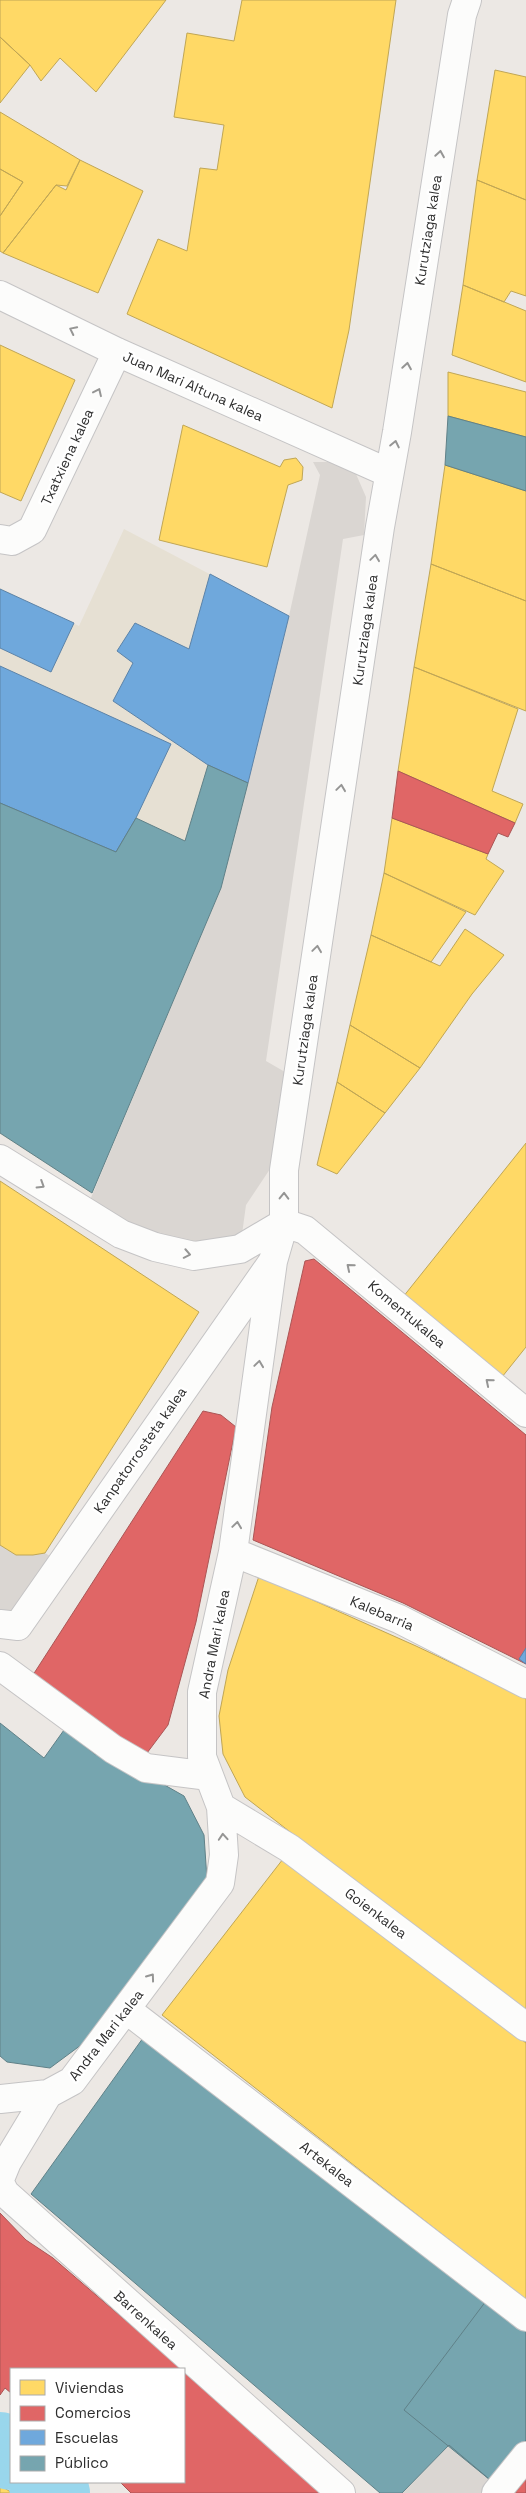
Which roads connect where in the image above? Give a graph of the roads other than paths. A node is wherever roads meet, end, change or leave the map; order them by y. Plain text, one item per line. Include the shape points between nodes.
1 (467, 0) edge
2 (0, 295) edge
3 (117, 352) junction
4 (389, 473) junction
5 (0, 539) edge
6 (0, 1160) edge
7 (284, 1223) junction
8 (273, 1261) junction
9 (526, 1413) edge
10 (234, 1552) junction
11 (0, 1624) edge
12 (0, 1666) edge
13 (526, 1684) edge
14 (210, 1776) junction
15 (221, 1807) junction
16 (127, 2010) junction
17 (526, 2027) edge
18 (48, 2094) junction
19 (0, 2099) edge
20 (0, 2180) edge
21 (0, 2183) edge
22 (526, 2317) edge
23 (526, 2456) edge
24 (341, 2493) edge
25 (496, 2493) edge

4 -> 1 street, Kurutziaga kalea
3 -> 2 street, Juan Mari Altuna kalea
3 - 4 street, Juan Mari Altuna kalea
5 -> 3 street, Txatxiena kalea via 12,541 32,530
7 -> 4 street, Kurutziaga kalea via 284,1170
6 -> 7 street via 121,1234 155,1247 194,1256 240,1249
7 - 8 street, Kurutziaga kalea
9 -> 7 street, Komentukalea via 305,1230
10 -> 8 street, Andra Mari kalea
8 - 11 street, Kanpatorrosteta kalea via 18,1626
10 - 13 street, Kalebarria via 399,1619
10 - 14 street, Andra Mari kalea via 202,1692 202,1757
12 - 14 street via 113,1749 146,1768
14 - 15 street, Andra Mari kalea
16 -> 15 street, Andra Mari kalea via 220,1883 224,1855
15 - 17 street, Goienkalea via 289,1848
16 - 18 street, Andra Mari kalea via 72,2081
16 - 22 street, Artekalea
18 - 19 street, Andra Mari kalea
18 - 20 street via 7,2162
21 - 24 street, Barrenkalea via 5,2193
23 - 25 street

